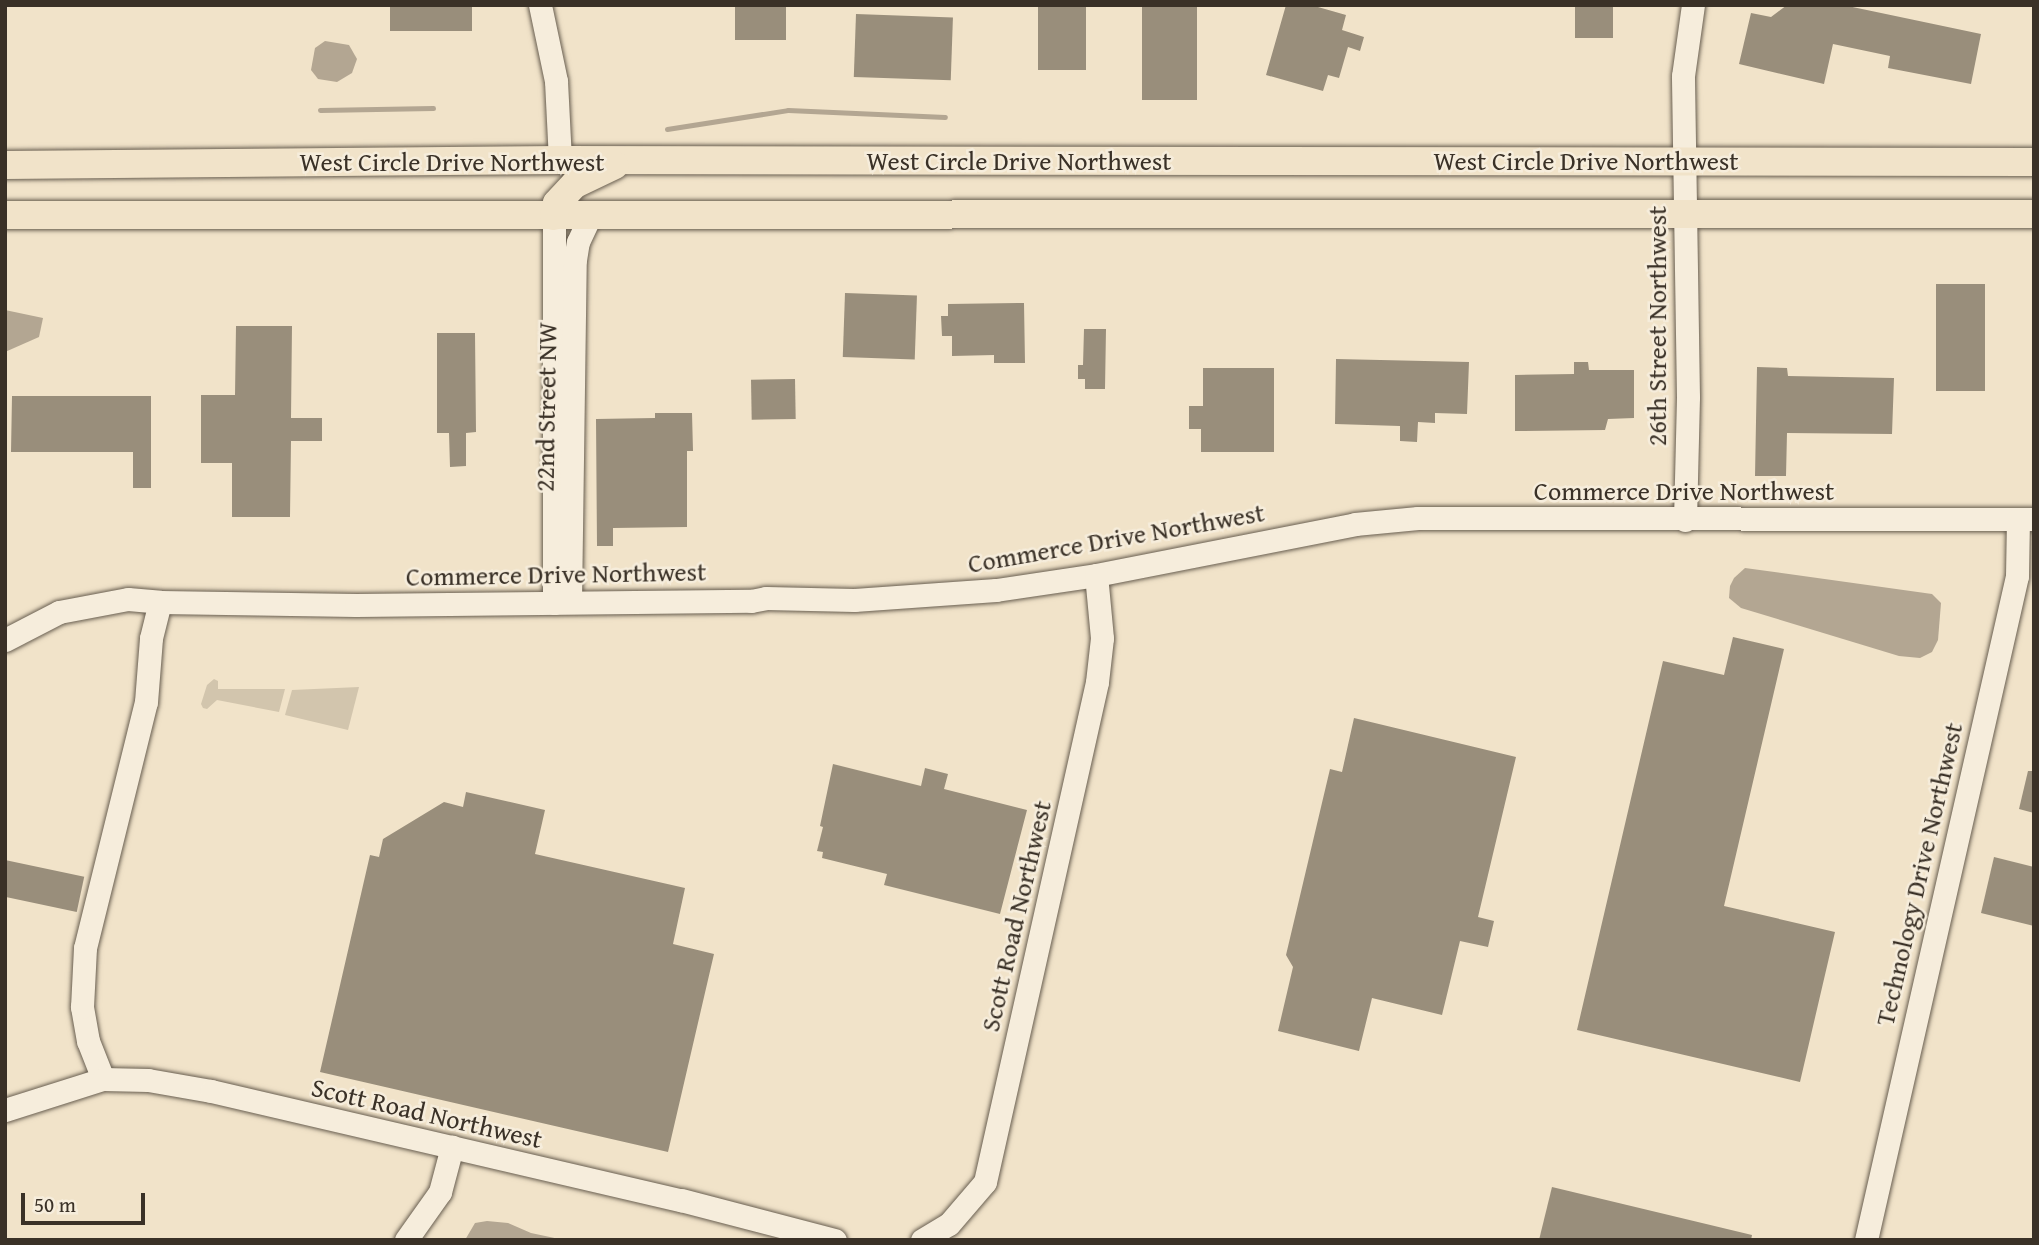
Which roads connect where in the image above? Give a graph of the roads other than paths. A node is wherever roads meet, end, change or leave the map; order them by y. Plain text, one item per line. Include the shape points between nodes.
1 (540, 5) edge
2 (1693, 5) edge
3 (560, 160) junction
4 (624, 161) junction
5 (1684, 162) junction
6 (2034, 162) edge
7 (5, 165) edge
8 (1686, 214) junction
9 (2034, 214) edge
10 (5, 215) edge
11 (554, 216) junction
12 (590, 216) junction
13 (2026, 519) edge
14 (1685, 520) junction
15 (1096, 575) junction
16 (160, 602) junction
17 (562, 602) junction
18 (5, 640) edge
19 (103, 1079) junction
20 (5, 1110) edge
21 (452, 1147) junction
22 (406, 1240) edge
23 (835, 1240) edge
24 (922, 1240) edge
25 (1866, 1240) edge

1 - 3 street via 556,80
2 - 5 street, 26th Street Northwest via 1683,76
3 - 4 main road, West Circle Drive Northwest
3 - 7 main road, West Circle Drive Northwest
4 - 5 main road, West Circle Drive Northwest
4 - 11 main road via 575,184 557,203
5 - 6 main road, West Circle Drive Northwest
5 - 8 street, 26th Street Northwest
8 - 9 main road, West Circle Drive Northwest
8 - 12 main road, West Circle Drive Northwest
8 - 14 street, 26th Street Northwest
10 - 11 main road, West Circle Drive Northwest
11 - 12 main road, West Circle Drive Northwest
11 - 17 street, 22nd Street NW
12 - 17 street, 22nd Street NW via 575,260
13 - 14 street, Commerce Drive Northwest
13 - 25 street, Technology Drive Northwest
14 - 15 street, Commerce Drive Northwest via 1418,518 1355,524
15 - 17 street, Commerce Drive Northwest via 996,590 854,600
15 - 24 street, Scott Road Northwest via 1102,638 1097,682 985,1182 949,1224
16 - 17 street, Commerce Drive Northwest
16 - 18 street, Commerce Drive Northwest via 128,599 59,612
16 - 19 street via 151,638 146,702 85,948 82,1007 88,1041
19 - 20 street, Scott Road Northwest
19 - 21 street, Scott Road Northwest via 148,1080 211,1091
21 - 22 street via 440,1192
21 - 23 street, Scott Road Northwest

